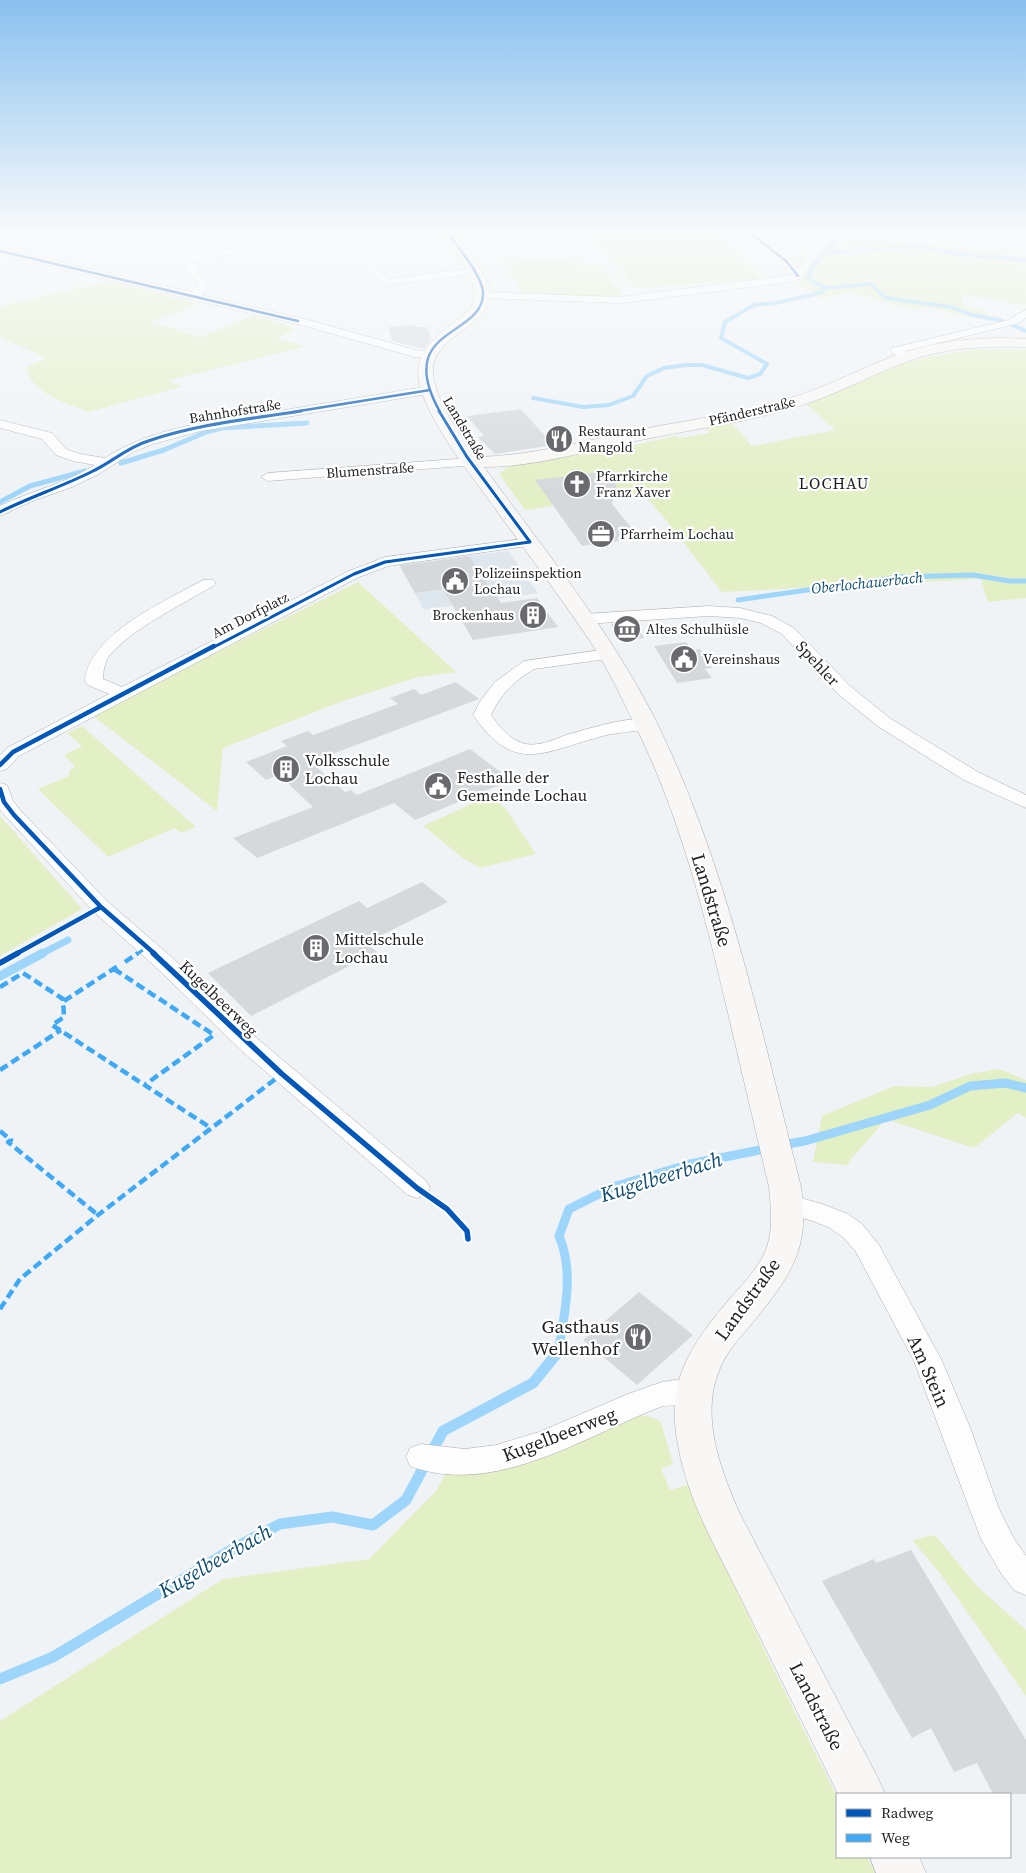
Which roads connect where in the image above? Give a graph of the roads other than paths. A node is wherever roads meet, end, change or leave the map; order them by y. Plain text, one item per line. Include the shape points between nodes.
1 (281, 317) edge
2 (469, 317) edge
3 (1018, 317) edge
4 (1026, 343) edge
5 (429, 354) junction
6 (905, 357) junction
7 (430, 390) junction
8 (0, 424) edge
9 (105, 462) junction
10 (471, 462) junction
11 (268, 477) dead end
12 (0, 512) edge
13 (530, 542) junction
14 (208, 583) dead end
15 (585, 619) junction
16 (608, 654) junction
17 (122, 694) junction
18 (646, 724) junction
19 (0, 765) edge
20 (0, 789) edge
21 (1026, 802) edge
22 (417, 1188) dead end
23 (787, 1204) junction
24 (694, 1394) junction
25 (421, 1457) dead end
26 (1026, 1580) edge
27 (861, 1793) edge
28 (894, 1858) edge
29 (902, 1873) edge

1 - 5 street
2 - 5 main road
3 - 6 street via 1008,323 896,350
4 - 6 main road, Pfänderstraße via 960,345
5 - 7 main road, Landstraße via 425,368
6 - 10 main road, Pfänderstraße via 813,396 777,407 555,452 495,462
7 - 9 street, Bahnhofstraße via 200,427 148,441
7 - 10 main road, Landstraße
8 - 9 street via 47,436 61,452
9 - 12 street, Bahnhofstraße via 67,484
10 - 11 street, Blumenstraße
10 - 13 main road, Landstraße
13 - 15 main road, Landstraße
13 - 17 street, Am Dorfplatz via 385,562 338,582
14 - 17 street via 166,607 103,654 94,670 94,681
15 - 16 main road, Landstraße
15 - 21 street, Spehler via 709,611 766,618 788,631 844,690 885,723 971,776
16 - 18 main road, Landstraße
16 - 18 street via 530,665 500,688 482,715 497,735 516,749 526,751 598,731
17 - 19 street, Am Dorfplatz via 13,752
18 - 23 main road, Landstraße via 686,817 718,914
20 - 22 street, Kugelbeerweg via 4,802 14,815 101,908 168,966 251,1046
23 - 24 main road, Landstraße via 787,1233 779,1259 710,1351
23 - 26 street, Am Stein via 840,1222 853,1231 869,1252 917,1340 996,1535 1006,1555
24 - 25 street, Kugelbeerweg via 662,1394 510,1455 469,1462
24 - 27 main road, Landstraße via 695,1438 710,1492
28 - 29 main road

